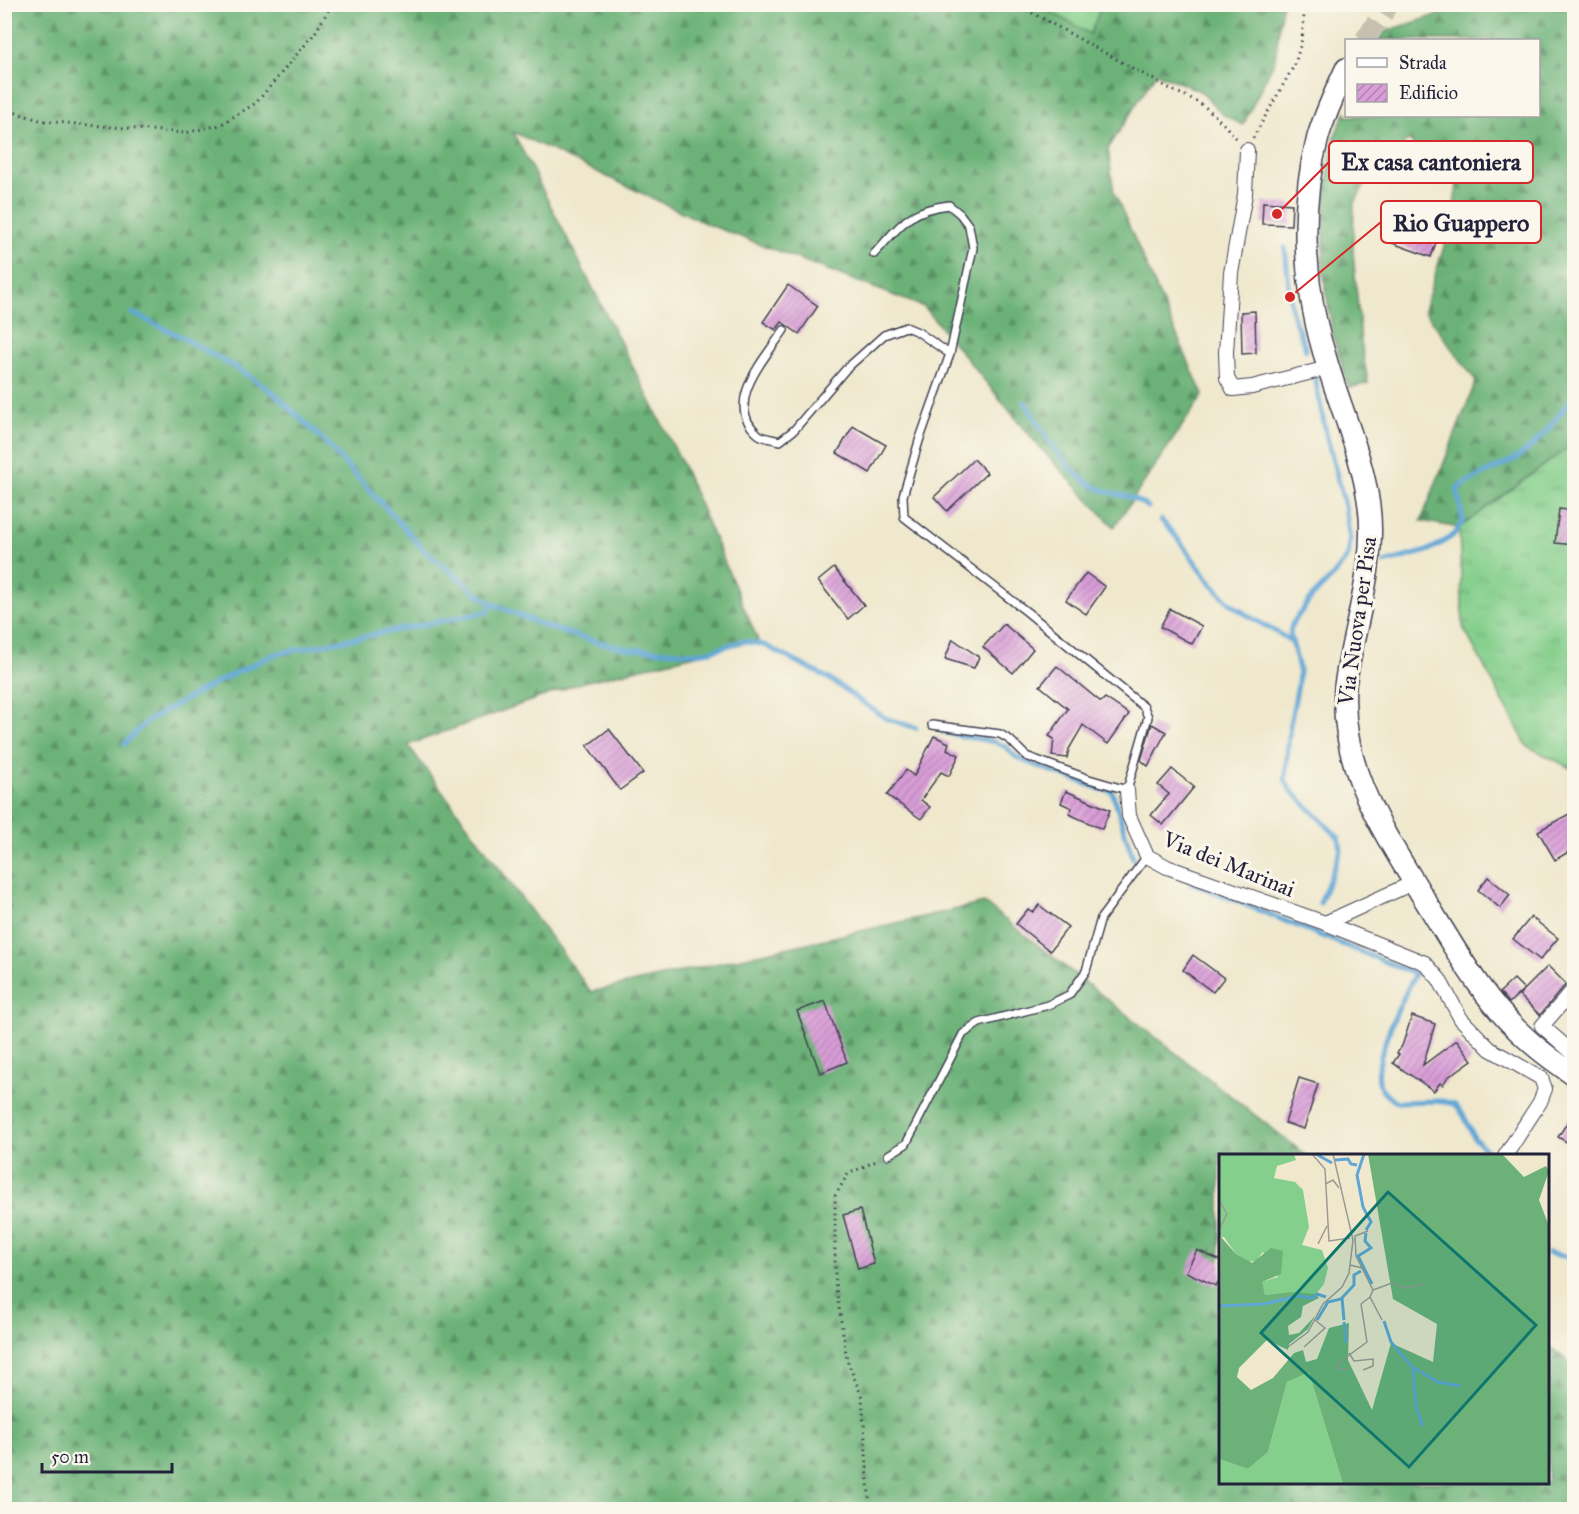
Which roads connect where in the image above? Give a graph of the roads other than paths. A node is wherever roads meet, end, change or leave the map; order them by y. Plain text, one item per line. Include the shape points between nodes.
1 (1345, 71) edge
2 (1247, 150) road end
3 (874, 254) dead end
4 (784, 330) dead end
5 (950, 354) junction
6 (1328, 368) junction
7 (932, 725) dead end
8 (1127, 790) junction
9 (1147, 856) junction
10 (1414, 882) junction
11 (1326, 923) junction
12 (1575, 989) edge
13 (1575, 1067) edge
14 (1575, 1075) edge
15 (1506, 1154) edge
16 (888, 1155) road end

1 - 6 main road, Via Nuova per Pisa via 1318,137 1307,218 1310,295
2 - 6 street via 1245,194 1231,273 1227,378 1233,389
3 - 5 lane via 908,218 928,208 949,205 960,214 969,226 973,248
4 - 5 lane via 746,389 742,407 758,435 780,441 846,369 884,335 906,327
5 - 8 lane via 903,496 904,517 1144,707 1148,717
6 - 10 main road, Via Nuova per Pisa via 1362,469 1370,521 1368,567 1345,686 1346,732 1361,787
7 - 8 lane via 1000,734 1026,756
8 - 9 street, Via dei Marinai via 1129,816
9 - 11 street, Via dei Marinai via 1167,867
9 - 16 lane via 1101,918 1086,971 1069,994 1048,1005 979,1023 963,1034 906,1144
10 - 11 street
10 - 14 main road, Via Nuova per Pisa via 1493,1003 1526,1039
11 - 15 street, Via dei Marinai via 1425,963 1439,979 1461,1019 1490,1049 1540,1078 1545,1089 1540,1102
12 - 13 street via 1542,1026 1573,1053

